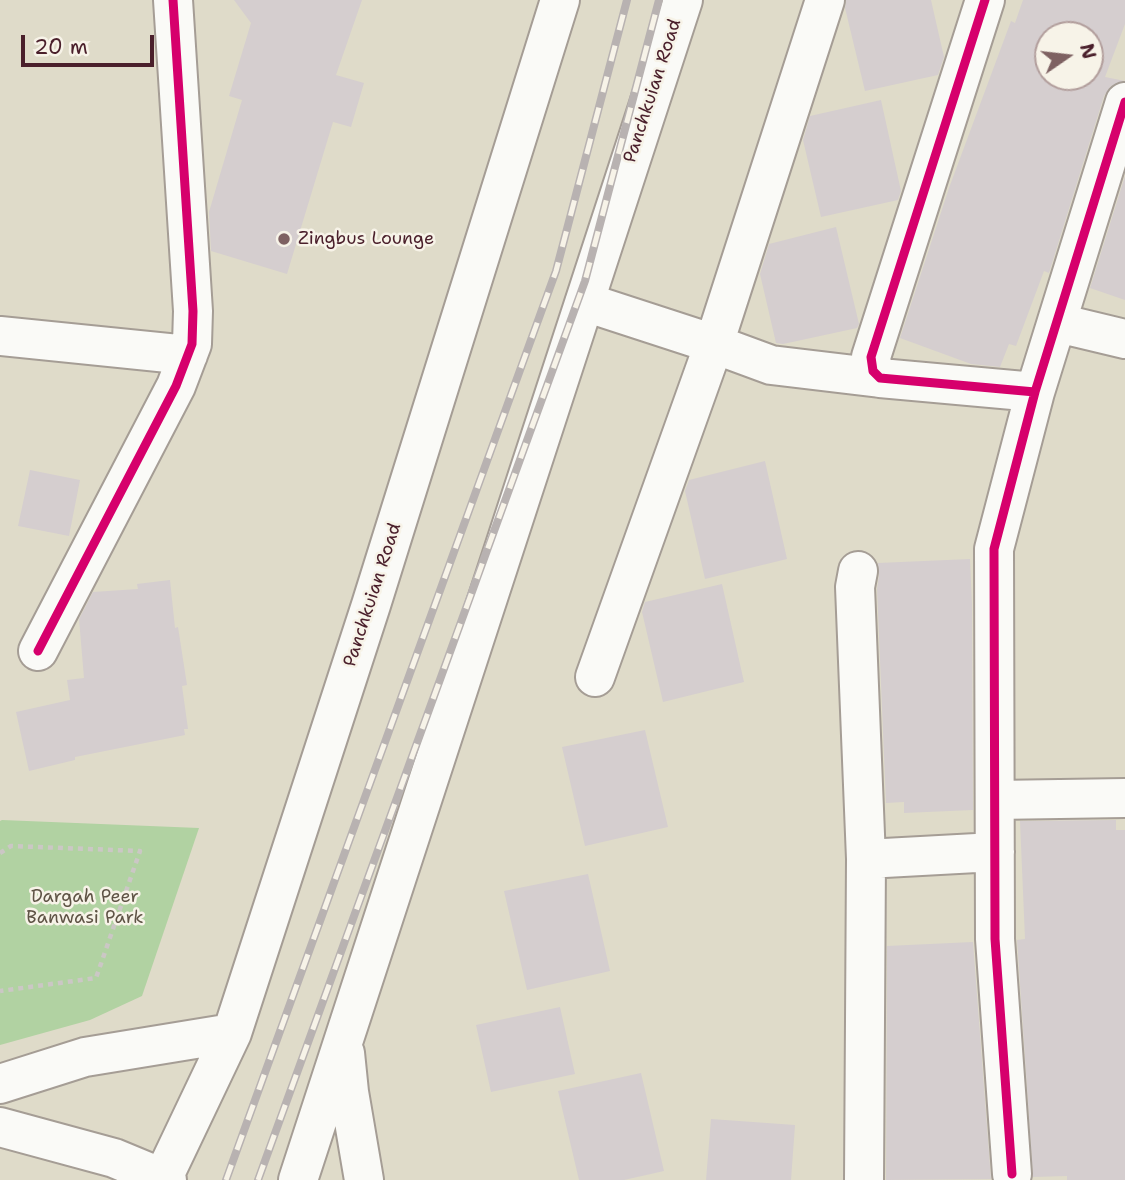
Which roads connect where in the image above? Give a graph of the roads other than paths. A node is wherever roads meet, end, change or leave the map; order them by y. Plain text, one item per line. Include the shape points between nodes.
1 (173, 0) edge
2 (560, 0) edge
3 (683, 0) edge
4 (825, 0) edge
5 (985, 0) edge
6 (1125, 102) edge
7 (585, 302) junction
8 (1058, 323) junction
9 (0, 336) edge
10 (1125, 339) edge
11 (714, 344) junction
12 (188, 355) junction
13 (880, 378) junction
14 (1035, 392) junction
15 (858, 571) dead end
16 (38, 651) dead end
17 (595, 677) dead end
18 (1125, 798) edge
19 (995, 800) junction
20 (995, 852) junction
21 (866, 859) junction
22 (232, 1033) junction
23 (343, 1041) junction
24 (0, 1084) edge
25 (0, 1127) edge
26 (1012, 1174) dead end
27 (164, 1179) edge
28 (298, 1180) edge
29 (364, 1180) edge
30 (864, 1180) edge

1 - 12 street via 193,311
2 - 22 street, Panchkuian Road
3 - 7 street, Panchkuian Road
4 - 11 street
5 - 13 street via 872,357 873,371
6 - 8 street
7 - 11 street
7 - 23 street, Panchkuian Road
8 - 10 street
8 - 14 street
9 - 12 street
11 - 13 street via 771,365
11 - 17 street
12 - 16 street
13 - 14 street
14 - 19 street via 994,549
15 - 21 street
18 - 19 street
19 - 20 street
20 - 21 street
20 - 26 street via 995,939
21 - 30 street
22 - 24 street via 85,1057
22 - 27 street, Panchkuian Road
23 - 28 street, Panchkuian Road
23 - 29 street
25 - 27 street via 114,1158

